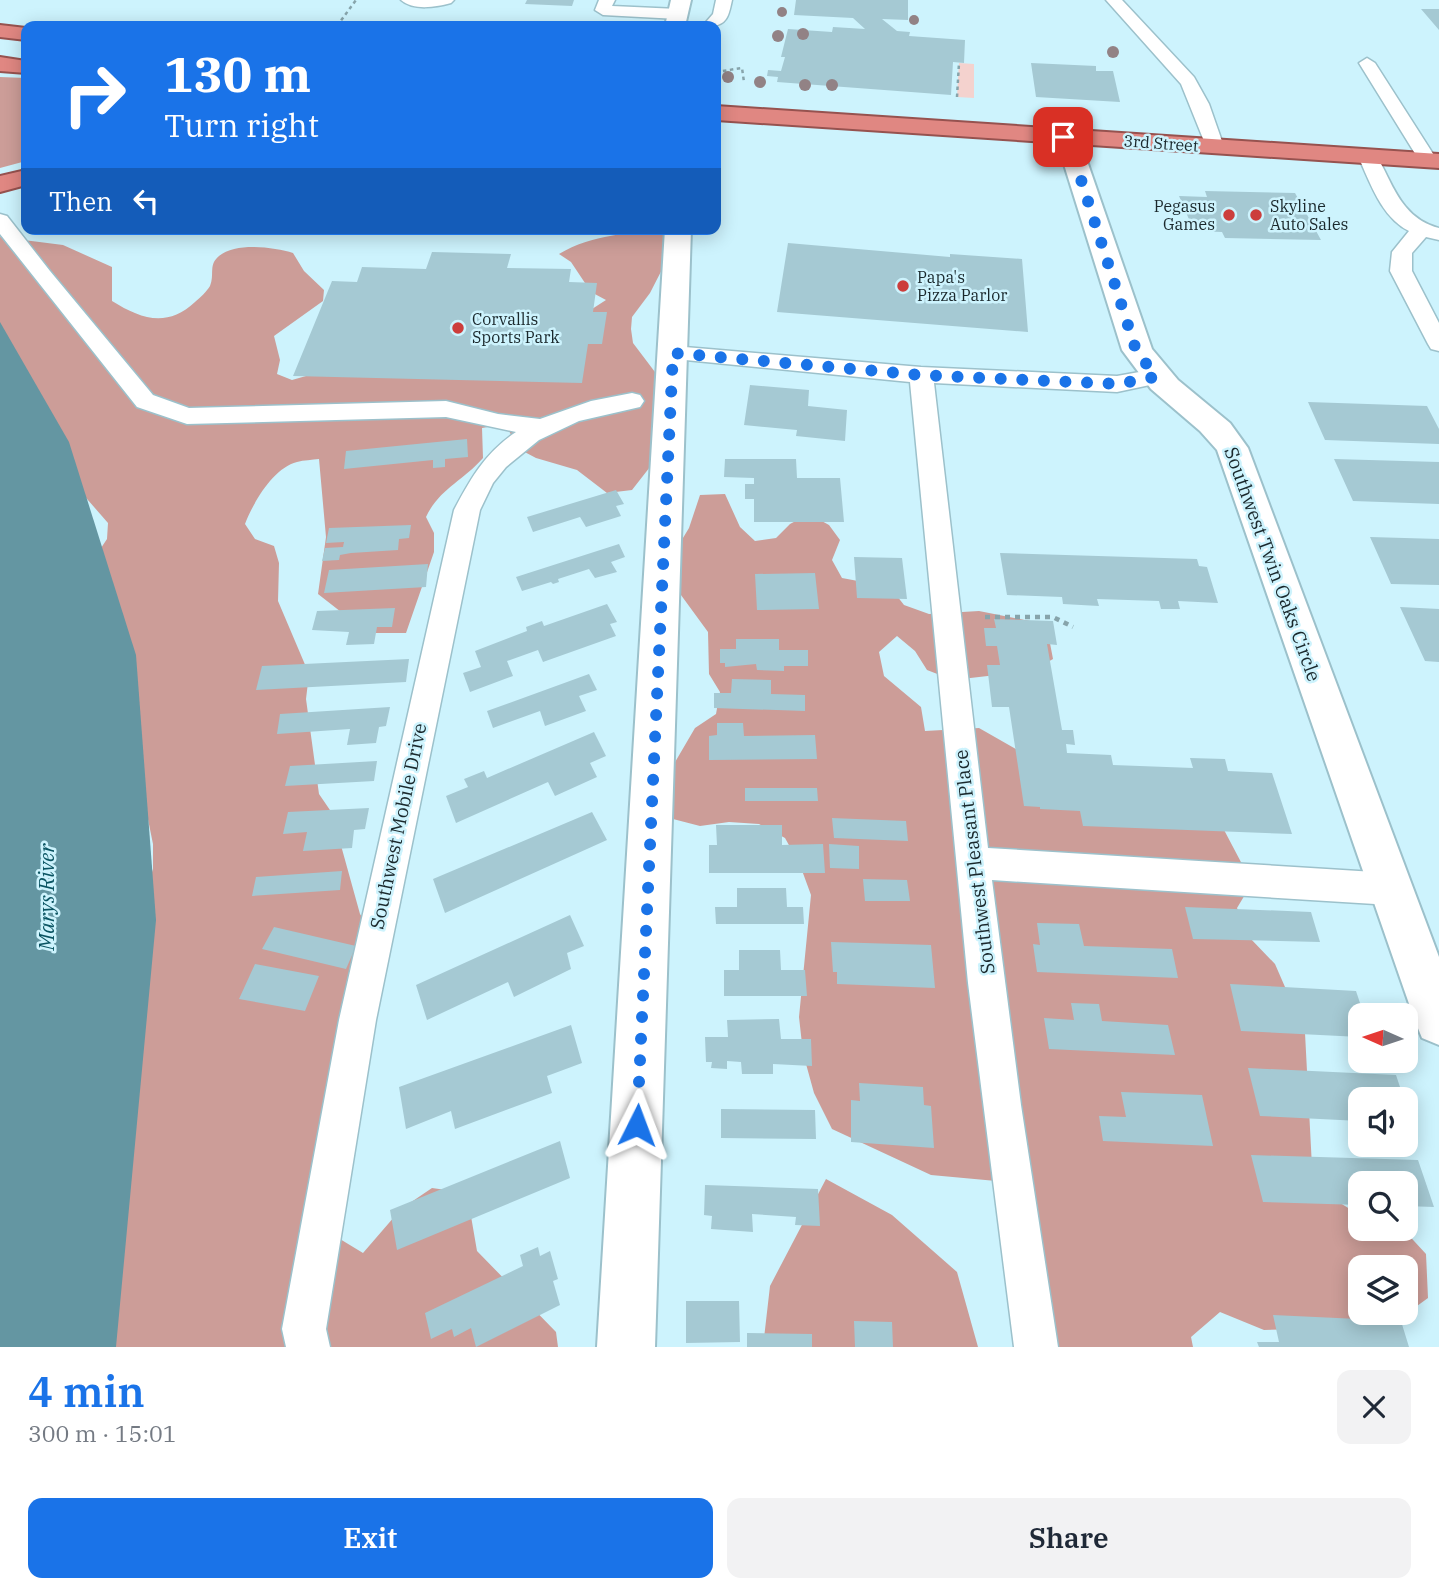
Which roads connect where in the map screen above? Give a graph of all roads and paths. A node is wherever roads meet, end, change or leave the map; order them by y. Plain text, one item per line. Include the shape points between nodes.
1 (356, 0) edge
2 (409, 0) edge
3 (446, 0) edge
4 (607, 0) edge
5 (724, 0) edge
6 (1114, 0) edge
7 (678, 13) edge
8 (341, 21) edge
9 (716, 21) edge
10 (0, 31) edge
11 (21, 33) edge
12 (959, 63) dead end
13 (1367, 63) dead end
14 (0, 64) edge
15 (21, 66) edge
16 (721, 71) edge
17 (744, 86) dead end
18 (956, 102) dead end
19 (721, 113) edge
20 (1063, 137) junction
21 (1214, 147) junction
22 (1367, 156) junction
23 (1434, 160) edge
24 (21, 178) edge
25 (0, 184) edge
26 (0, 219) edge
27 (1430, 233) edge
28 (678, 235) edge
29 (1439, 344) edge
30 (673, 353) junction
31 (921, 375) junction
32 (1156, 377) junction
33 (632, 401) dead end
34 (546, 428) junction
35 (947, 617) junction
36 (1073, 627) dead end
37 (973, 863) junction
38 (1391, 889) junction
39 (1439, 1021) edge
40 (308, 1347) edge
41 (626, 1347) edge
42 (1036, 1347) edge

1 - 8 path
2 - 3 lane
4 - 7 lane via 603,10
5 - 9 lane
6 - 21 lane via 1190,83
10 - 11 highway
12 - 18 path
13 - 23 lane
14 - 15 highway
16 - 17 path via 742,68
19 - 20 highway, 3rd Street
20 - 21 highway, 3rd Street
20 - 32 street, Southwest Twin Oaks Circle via 1074,158 1136,350
21 - 22 highway, 3rd Street
22 - 23 highway, 3rd Street
22 - 27 lane via 1399,216
24 - 25 highway
26 - 34 lane via 145,401 187,416 446,409
27 - 29 lane via 1402,252 1401,271
28 - 30 street
30 - 31 lane
30 - 41 street
31 - 32 lane via 1117,384
31 - 35 lane, Southwest Pleasant Place
32 - 38 street, Southwest Twin Oaks Circle via 1206,416 1232,447
33 - 34 lane, Southwest Mobile Drive via 591,408
34 - 40 lane, Southwest Mobile Drive via 502,456 484,476 467,510 391,852 322,1207 304,1329
35 - 36 path via 1054,617
35 - 37 lane, Southwest Pleasant Place
37 - 38 lane
37 - 42 lane, Southwest Pleasant Place
38 - 39 street, Southwest Twin Oaks Circle

